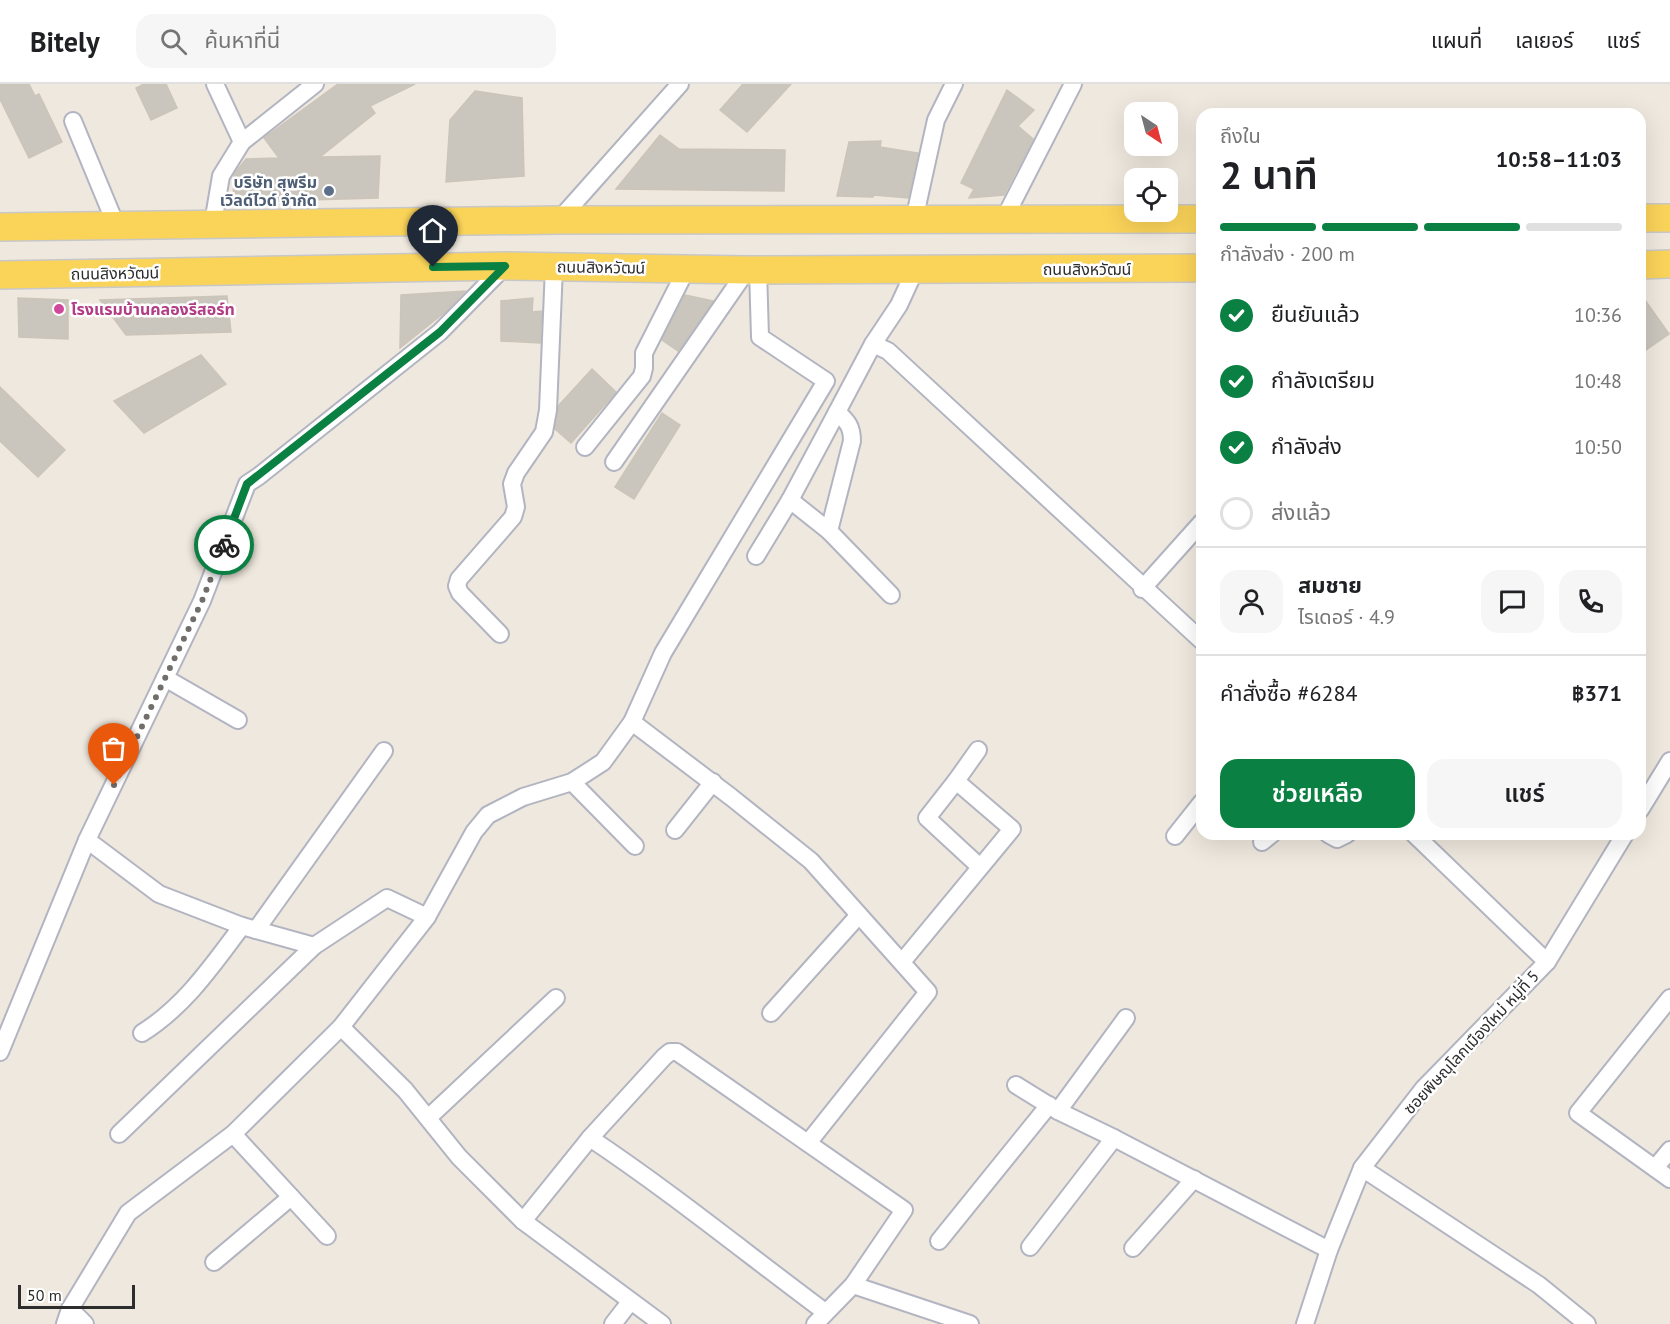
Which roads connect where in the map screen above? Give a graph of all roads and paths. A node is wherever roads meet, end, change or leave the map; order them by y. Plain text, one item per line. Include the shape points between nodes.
1 (214, 84) edge
2 (315, 84) edge
3 (680, 84) edge
4 (954, 84) edge
5 (1073, 84) edge
6 (74, 121) dead end
7 (242, 142) junction
8 (1646, 218) edge
9 (1670, 218) edge
10 (914, 219) junction
11 (1004, 219) junction
12 (1196, 219) edge
13 (559, 220) junction
14 (213, 223) junction
15 (116, 225) junction
16 (0, 227) edge
17 (1670, 264) edge
18 (1646, 265) edge
19 (505, 266) junction
20 (554, 267) junction
21 (687, 268) junction
22 (1196, 268) edge
23 (752, 270) junction
24 (915, 270) junction
25 (0, 275) edge
26 (873, 344) junction
27 (837, 412) junction
28 (585, 447) dead end
29 (614, 462) dead end
30 (790, 500) junction
31 (1196, 529) edge
32 (829, 531) junction
33 (756, 556) dead end
34 (1142, 589) junction
35 (891, 595) dead end
36 (501, 634) dead end
37 (1196, 636) edge
38 (165, 678) junction
39 (238, 720) dead end
40 (632, 723) junction
41 (978, 750) dead end
42 (384, 751) dead end
43 (1667, 770) edge
44 (572, 782) junction
45 (956, 782) junction
46 (713, 783) junction
47 (1646, 801) edge
48 (1196, 810) edge
49 (675, 830) dead end
50 (1175, 836) dead end
51 (87, 840) junction
52 (1420, 840) edge
53 (1621, 840) edge
54 (635, 846) dead end
55 (980, 867) junction
56 (859, 915) junction
57 (427, 917) junction
58 (249, 928) junction
59 (314, 946) junction
60 (902, 962) junction
61 (1547, 962) junction
62 (556, 998) dead end
63 (1670, 998) edge
64 (771, 1013) dead end
65 (1126, 1018) dead end
66 (341, 1027) junction
67 (142, 1033) dead end
68 (0, 1052) edge
69 (1016, 1085) dead end
70 (1053, 1108) junction
71 (428, 1118) junction
72 (119, 1134) dead end
73 (233, 1134) junction
74 (590, 1138) junction
75 (1114, 1138) junction
76 (808, 1143) junction
77 (1670, 1150) edge
78 (1362, 1168) junction
79 (1655, 1168) junction
80 (1194, 1179) junction
81 (1670, 1179) edge
82 (291, 1197) junction
83 (523, 1221) junction
84 (327, 1236) dead end
85 (939, 1241) dead end
86 (1030, 1247) dead end
87 (1133, 1248) dead end
88 (1329, 1250) junction
89 (214, 1262) dead end
90 (853, 1285) junction
91 (630, 1302) junction
92 (68, 1317) edge
93 (820, 1318) edge
94 (85, 1324) edge
95 (613, 1324) edge
96 (662, 1324) edge
97 (970, 1324) edge
98 (1305, 1324) edge
99 (1587, 1324) edge

1 - 7 street
2 - 7 street
3 - 13 street
4 - 10 street via 936,120
5 - 11 street
6 - 15 street
7 - 14 street via 221,176
8 - 9 main road
10 - 11 main road
10 - 13 main road
11 - 12 main road
13 - 14 main road
14 - 15 main road
15 - 16 main road
17 - 18 main road
19 - 20 main road, ถนนสิงหวัฒน์
19 - 25 main road, ถนนสิงหวัฒน์
19 - 38 street via 440,332 247,484 202,601
20 - 21 main road, ถนนสิงหวัฒน์
20 - 36 street via 550,398 544,432 516,473 512,484 516,507 513,517 457,586
21 - 23 main road, ถนนสิงหวัฒน์
21 - 28 street via 644,353 642,376
22 - 24 main road, ถนนสิงหวัฒน์
23 - 24 main road, ถนนสิงหวัฒน์
23 - 29 street
23 - 40 street via 760,337 826,381 663,653
24 - 26 street via 899,305
26 - 27 street
26 - 34 street via 888,351
27 - 30 street
27 - 32 street via 852,429 852,441
30 - 32 street
30 - 33 street
31 - 34 street
32 - 35 street
34 - 37 street
38 - 39 street
38 - 51 street
40 - 44 street via 603,762
40 - 46 street
41 - 45 street
42 - 58 street
43 - 47 street
44 - 54 street
44 - 57 street via 523,797 488,815 474,832
45 - 55 street via 927,818
45 - 55 street via 1012,829
46 - 49 street
46 - 56 street via 811,861
48 - 50 street
51 - 58 street via 159,894
51 - 68 street
52 - 61 street
53 - 61 street, ซอยพิษณุโลกเมืองใหม่ หมู่ที่ 5
55 - 60 street
56 - 60 street
56 - 64 street
57 - 59 street via 387,898
57 - 66 street
58 - 59 street
58 - 67 street via 193,991
59 - 72 street
60 - 76 street via 928,992
61 - 78 street, ซอยพิษณุโลกเมืองใหม่ หมู่ที่ 5 via 1424,1088
62 - 71 street
63 - 79 street via 1578,1113
65 - 70 street
66 - 71 street
66 - 73 street
69 - 70 street
70 - 75 street
70 - 85 street
71 - 83 street via 459,1157
73 - 82 street
73 - 92 street via 128,1213
74 - 76 street via 664,1057 677,1052
74 - 83 street
74 - 93 street via 650,1178
75 - 80 street
75 - 86 street
76 - 90 street via 904,1210
77 - 79 street
78 - 88 street, ซอยพิษณุโลกเมืองใหม่ หมู่ที่ 5
78 - 99 street via 1539,1286
79 - 81 street
80 - 87 street
80 - 88 street
82 - 84 street
82 - 89 street
83 - 91 street
88 - 98 street, ซอยพิษณุโลกเมืองใหม่ หมู่ที่ 5
90 - 93 street
90 - 97 street
91 - 95 street
91 - 96 street
92 - 94 street

